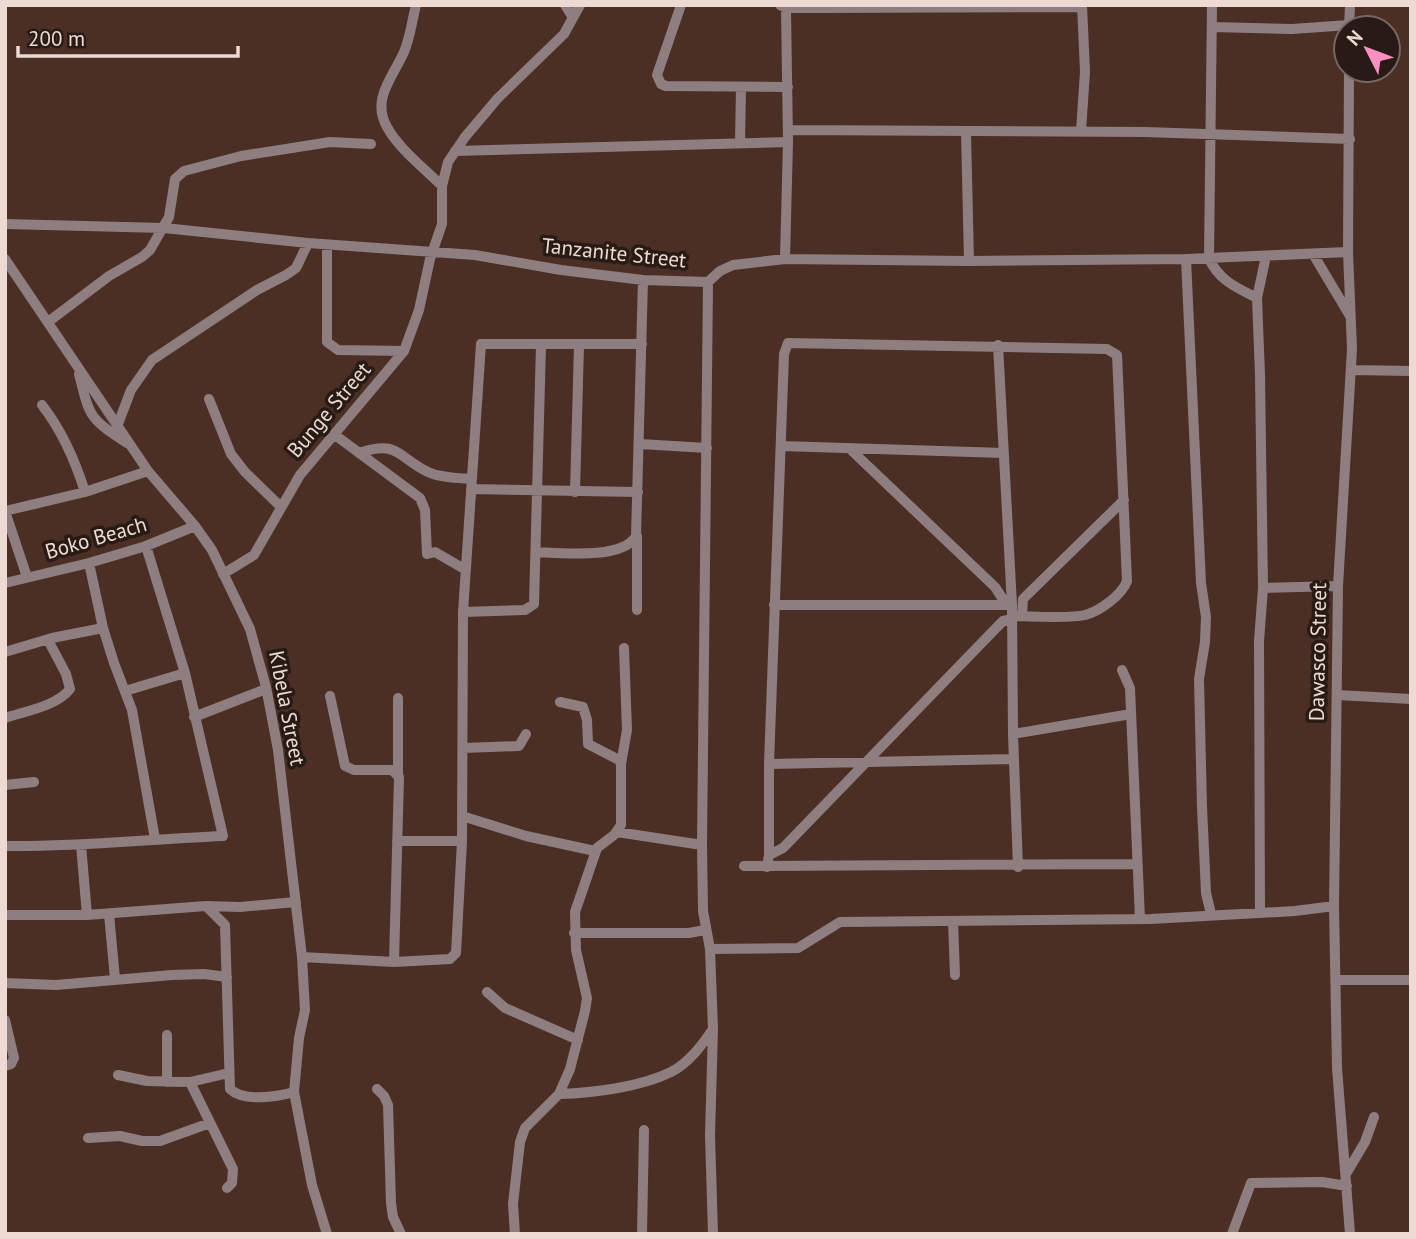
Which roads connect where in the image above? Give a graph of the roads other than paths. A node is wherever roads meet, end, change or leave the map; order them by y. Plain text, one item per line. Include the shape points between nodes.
1 (416, 5) edge
2 (565, 5) edge
3 (580, 5) edge
4 (681, 5) edge
5 (1212, 5) edge
6 (1082, 6) edge
7 (783, 7) edge
8 (573, 18) junction
9 (1213, 27) junction
10 (1332, 28) edge
11 (1349, 84) edge
12 (741, 87) junction
13 (788, 87) junction
14 (1082, 131) junction
15 (966, 132) junction
16 (1212, 134) junction
17 (788, 136) junction
18 (1350, 139) junction
19 (740, 143) junction
20 (371, 144) dead end
21 (455, 151) junction
22 (442, 186) junction
23 (5, 224) edge
24 (164, 228) junction
25 (308, 243) junction
26 (327, 244) junction
27 (433, 251) junction
28 (1348, 252) junction
29 (1313, 254) junction
30 (1266, 256) junction
31 (1209, 258) junction
32 (5, 259) edge
33 (785, 259) junction
34 (1186, 259) junction
35 (969, 261) junction
36 (643, 280) junction
37 (708, 282) junction
38 (1256, 298) junction
39 (1351, 319) junction
40 (48, 322) junction
41 (642, 344) junction
42 (541, 345) junction
43 (579, 345) junction
44 (998, 345) junction
45 (404, 351) junction
46 (77, 367) junction
47 (1351, 370) junction
48 (1411, 371) edge
49 (209, 399) dead end
50 (42, 405) dead end
51 (118, 424) junction
52 (335, 435) junction
53 (640, 444) junction
54 (133, 446) junction
55 (781, 446) junction
56 (706, 448) junction
57 (850, 449) junction
58 (359, 453) junction
59 (1004, 453) junction
60 (148, 471) junction
61 (471, 484) junction
62 (85, 492) junction
63 (535, 492) junction
64 (575, 492) junction
65 (638, 492) junction
66 (1124, 500) junction
67 (281, 507) junction
68 (5, 511) edge
69 (195, 526) junction
70 (637, 531) junction
71 (146, 546) junction
72 (536, 552) junction
73 (89, 563) junction
74 (466, 570) junction
75 (223, 574) junction
76 (27, 577) junction
77 (5, 583) edge
78 (1338, 586) junction
79 (1264, 588) junction
80 (774, 605) junction
81 (637, 610) dead end
82 (463, 612) junction
83 (1013, 612) junction
84 (103, 628) junction
85 (48, 639) junction
86 (624, 648) dead end
87 (5, 652) edge
88 (1122, 670) dead end
89 (185, 673) junction
90 (266, 690) junction
91 (125, 691) junction
92 (1338, 695) junction
93 (330, 696) dead end
94 (398, 698) dead end
95 (1411, 699) edge
96 (560, 702) dead end
97 (1131, 714) junction
98 (194, 717) junction
99 (5, 718) edge
100 (526, 734) dead end
101 (1013, 734) junction
102 (463, 748) junction
103 (1014, 759) junction
104 (621, 764) junction
105 (769, 764) junction
106 (864, 764) junction
107 (398, 774) junction
108 (34, 782) dead end
109 (5, 785) edge
110 (462, 816) junction
111 (617, 832) junction
112 (156, 839) junction
113 (397, 841) junction
114 (462, 841) junction
115 (81, 845) junction
116 (702, 845) junction
117 (5, 846) edge
118 (595, 851) junction
119 (769, 855) junction
120 (1136, 864) junction
121 (744, 866) dead end
122 (767, 867) junction
123 (1018, 867) junction
124 (296, 902) junction
125 (206, 906) junction
126 (1334, 906) junction
127 (240, 907) junction
128 (1260, 912) junction
129 (109, 914) junction
130 (1211, 914) junction
131 (5, 915) edge
132 (87, 915) junction
133 (1140, 919) junction
134 (953, 921) junction
135 (225, 925) junction
136 (705, 930) junction
137 (574, 933) junction
138 (710, 949) junction
139 (302, 957) junction
140 (394, 962) junction
141 (955, 975) dead end
142 (228, 977) junction
143 (115, 979) junction
144 (1336, 980) junction
145 (1411, 980) edge
146 (5, 983) edge
147 (487, 992) dead end
148 (5, 1020) edge
149 (713, 1029) junction
150 (167, 1035) dead end
151 (578, 1040) junction
152 (5, 1066) edge
153 (229, 1073) junction
154 (118, 1075) dead end
155 (167, 1082) junction
156 (190, 1082) junction
157 (377, 1089) dead end
158 (294, 1092) junction
159 (559, 1094) junction
160 (1374, 1117) dead end
161 (210, 1123) junction
162 (644, 1130) dead end
163 (88, 1138) dead end
164 (1346, 1174) junction
165 (1347, 1186) junction
166 (227, 1188) dead end
167 (327, 1234) edge
168 (401, 1234) edge
169 (515, 1234) edge
170 (642, 1234) edge
171 (713, 1234) edge
172 (1232, 1234) edge
173 (1350, 1234) edge

1 - 22 street via 404,51 380,103 387,128
2 - 8 street
3 - 8 street
4 - 12 street via 657,80 666,86
5 - 9 street
6 - 7 street
6 - 14 street
7 - 13 street
8 - 21 street via 564,34 498,98
9 - 10 street
9 - 16 street
11 - 18 street, Dawasco Street
12 - 13 street
12 - 19 street
13 - 17 street
14 - 15 street
14 - 16 street
15 - 17 street
15 - 35 street
16 - 18 street
16 - 31 street
17 - 19 street
17 - 33 street
18 - 28 street, Dawasco Street
19 - 21 street
20 - 24 street via 330,142 241,156 184,171 175,179
21 - 22 street
22 - 27 street via 443,216
23 - 24 street, Tanzanite Street
24 - 25 street, Tanzanite Street
24 - 40 street via 142,257
25 - 26 street, Tanzanite Street
25 - 51 street via 296,268 152,360 131,390
26 - 27 street, Tanzanite Street
26 - 45 street via 327,342 338,350
27 - 36 street, Tanzanite Street
27 - 45 street, Bunge Street
28 - 29 street, Tanzanite Street
28 - 39 street, Dawasco Street
29 - 30 street, Tanzanite Street
29 - 39 street
30 - 31 street, Tanzanite Street
30 - 38 street
31 - 34 street, Tanzanite Street
31 - 38 street via 1223,278
32 - 40 street, Kibela Street
33 - 35 street, Tanzanite Street
33 - 37 street, Tanzanite Street via 733,265
34 - 35 street, Tanzanite Street
34 - 130 street via 1200,583 1206,617 1199,694 1203,842
36 - 37 street, Tanzanite Street
36 - 41 street
37 - 56 street
38 - 79 street
39 - 47 street, Dawasco Street
40 - 46 street, Kibela Street
41 - 43 street
41 - 53 street
42 - 43 street
42 - 61 street via 481,344
42 - 63 street
43 - 64 street
44 - 55 street via 788,343
44 - 59 street
44 - 66 street via 1107,349 1117,355
45 - 52 street, Bunge Street
46 - 51 street, Kibela Street
46 - 54 street via 84,401 93,417
47 - 48 street
47 - 78 street, Dawasco Street
49 - 67 street via 231,454
50 - 62 street via 74,458
51 - 54 street, Kibela Street
52 - 58 street
52 - 67 street, Bunge Street via 300,475
53 - 56 street
53 - 65 street
54 - 60 street, Kibela Street
55 - 57 street
55 - 80 street
56 - 116 street
57 - 59 street
57 - 83 street via 995,587
58 - 61 street via 386,447 431,473
58 - 74 street via 420,498 427,554 435,552
59 - 83 street
60 - 62 street
60 - 69 street, Kibela Street
61 - 63 street
61 - 74 street
62 - 68 street
63 - 64 street
63 - 72 street
64 - 65 street
65 - 70 street
66 - 83 street
66 - 83 street via 1127,581 1120,594 1085,615
67 - 75 street, Bunge Street via 254,555
68 - 76 street
69 - 71 street, Boko Beach
69 - 75 street, Kibela Street
70 - 72 street via 630,544 611,551
70 - 81 street
71 - 73 street, Boko Beach
71 - 89 street
72 - 82 street via 534,604 530,608
73 - 76 street, Boko Beach
73 - 84 street
74 - 82 street
75 - 90 street, Kibela Street via 250,629
76 - 77 street, Boko Beach
78 - 79 street
78 - 92 street, Dawasco Street
79 - 128 street via 1259,641
80 - 83 street
80 - 105 street
82 - 102 street
83 - 101 street
83 - 106 street
84 - 85 street
84 - 91 street
85 - 87 street
85 - 99 street via 70,689 56,700
86 - 104 street via 627,730
88 - 97 street via 1130,688
89 - 91 street
89 - 98 street
90 - 98 street
90 - 124 street, Kibela Street
91 - 112 street via 139,738
92 - 95 street
92 - 126 street, Dawasco Street
93 - 107 street via 345,766 389,769
94 - 107 street
96 - 104 street via 583,708 589,744
97 - 101 street
97 - 120 street
98 - 112 street via 223,836
100 - 102 street via 515,747
101 - 103 street
102 - 110 street
103 - 106 street
103 - 123 street
104 - 111 street
105 - 106 street
105 - 119 street
106 - 119 street via 783,848
107 - 113 street
108 - 109 street
110 - 114 street
110 - 118 street
111 - 116 street
111 - 118 street
112 - 115 street
113 - 114 street
113 - 140 street
114 - 140 street via 454,956
115 - 117 street
115 - 132 street
116 - 136 street
118 - 137 street via 575,912
119 - 122 street
120 - 123 street
120 - 133 street
121 - 122 street
122 - 123 street
124 - 127 street
124 - 139 street, Kibela Street
125 - 127 street
125 - 129 street
125 - 135 street
126 - 128 street
126 - 144 street, Dawasco Street
127 - 135 street
128 - 130 street
129 - 132 street
129 - 143 street
130 - 133 street
131 - 132 street
133 - 134 street
134 - 138 street via 840,922 797,948
134 - 141 street
135 - 142 street
136 - 137 street
136 - 138 street
137 - 151 street via 587,998
138 - 149 street
139 - 140 street
139 - 158 street, Kibela Street via 304,1010
142 - 143 street
142 - 153 street
143 - 146 street via 76,985
144 - 145 street
144 - 164 street, Dawasco Street via 1337,1068
147 - 151 street via 505,1008
148 - 152 street via 14,1058
149 - 159 street via 691,1057 671,1072 608,1089
149 - 171 street
150 - 155 street
151 - 159 street
153 - 156 street
153 - 158 street via 229,1085 236,1094 276,1098
154 - 155 street
155 - 156 street
156 - 161 street
157 - 168 street via 388,1105 391,1203
158 - 167 street, Kibela Street via 312,1185
159 - 169 street via 525,1128 520,1142 513,1203
160 - 164 street
161 - 163 street via 160,1141
161 - 166 street via 233,1169
162 - 170 street
164 - 165 street, Dawasco Street
165 - 172 street via 1251,1184
165 - 173 street, Dawasco Street

